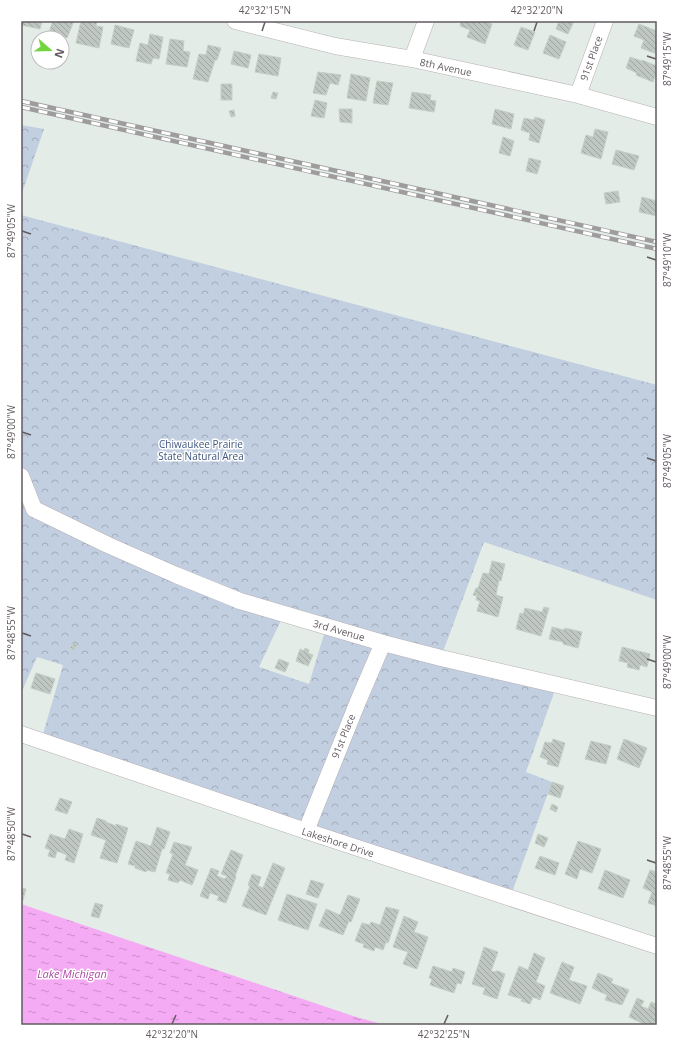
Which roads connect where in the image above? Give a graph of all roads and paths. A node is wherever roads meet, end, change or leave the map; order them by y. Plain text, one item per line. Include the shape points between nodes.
1 (426, 21) edge
2 (605, 21) edge
3 (245, 22) edge
4 (412, 59) junction
5 (578, 95) junction
6 (657, 117) edge
7 (21, 476) edge
8 (383, 642) junction
9 (657, 708) edge
10 (21, 734) edge
11 (306, 831) junction
12 (657, 946) edge

1 - 4 street
2 - 5 street, 91st Place
3 - 4 street, 8th Avenue via 335,46
4 - 5 street, 8th Avenue
5 - 6 street, 8th Avenue
7 - 8 street, 3rd Avenue via 34,509 115,548 240,601
8 - 9 street, 3rd Avenue
8 - 11 street, 91st Place
10 - 11 street, Lakeshore Drive
11 - 12 street, Lakeshore Drive

